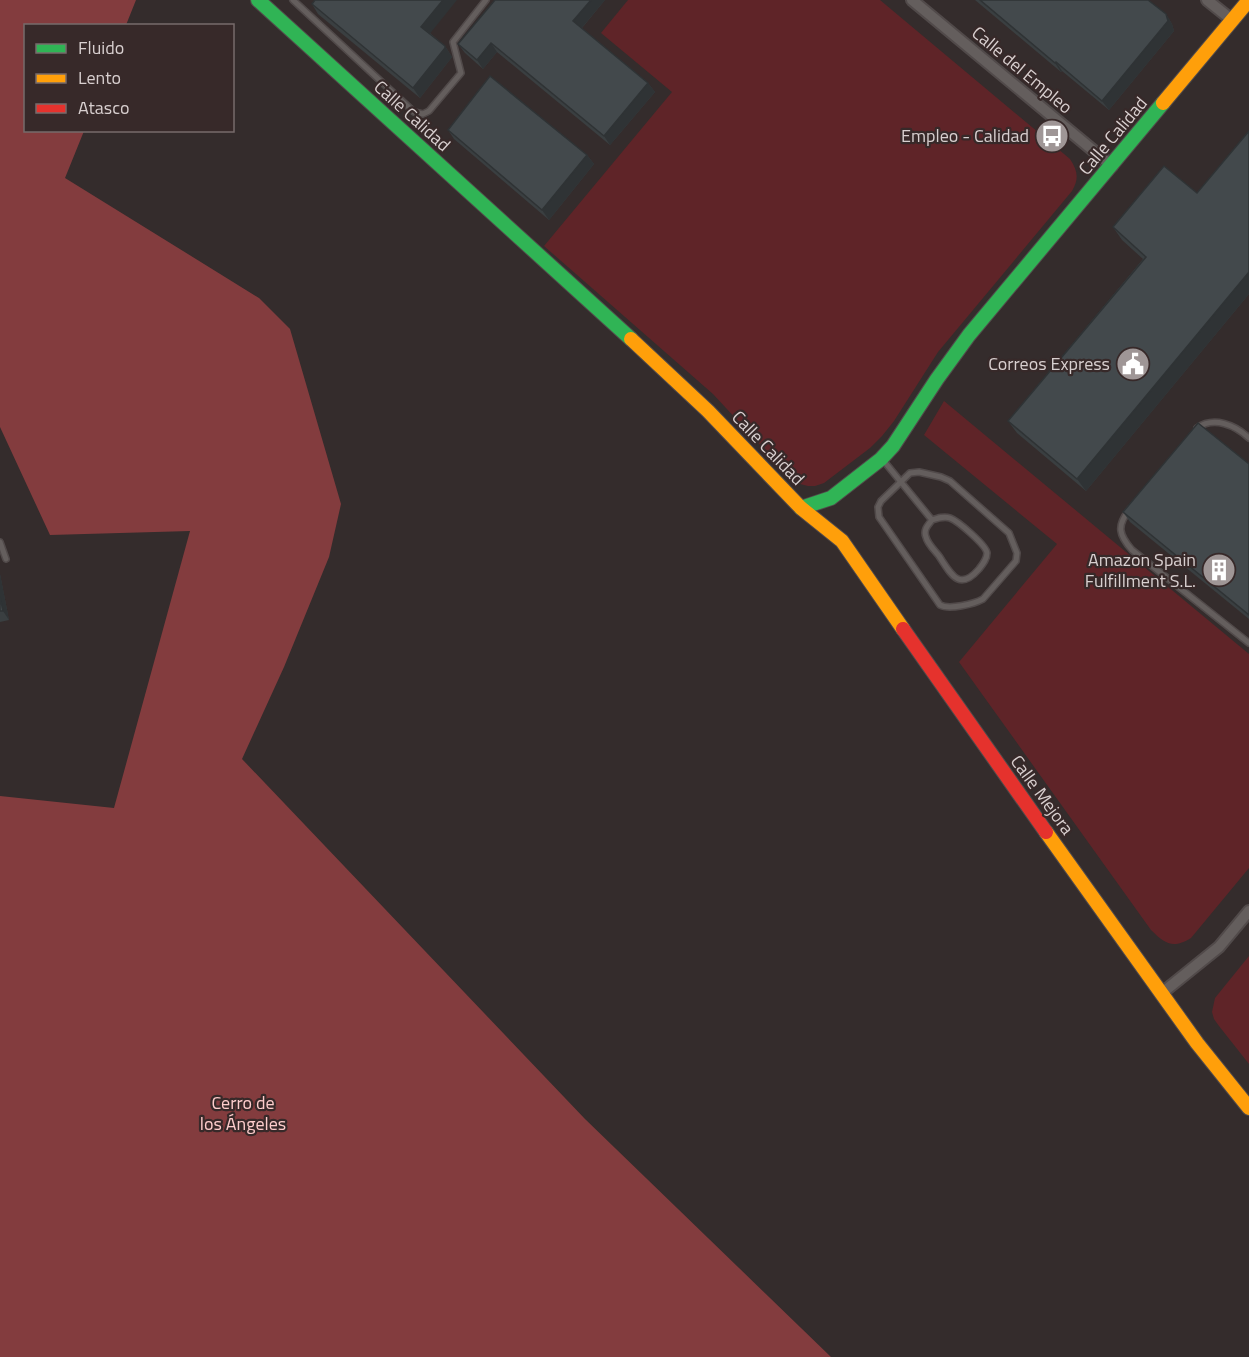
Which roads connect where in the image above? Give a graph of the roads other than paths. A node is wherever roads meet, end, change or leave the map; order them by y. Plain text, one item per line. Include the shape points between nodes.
1 (258, 0) edge
2 (293, 0) edge
3 (486, 0) edge
4 (912, 0) edge
5 (1207, 0) edge
6 (1249, 0) edge
7 (1232, 20) junction
8 (1112, 166) junction
9 (1191, 435) edge
10 (1249, 438) edge
11 (881, 459) junction
12 (900, 482) junction
13 (1138, 499) edge
14 (801, 508) junction
15 (932, 520) junction
16 (0, 542) edge
17 (6, 559) dead end
18 (1249, 644) edge
19 (1249, 911) edge
20 (1162, 993) junction
21 (1249, 1108) edge

1 - 14 street, Calle Calidad via 665,370
2 - 3 lane via 414,112 423,114 461,73 453,42
4 - 8 street, Calle del Empleo
5 - 7 street
6 - 7 street, Calle Calidad
7 - 8 street, Calle Calidad
8 - 11 street, Calle Calidad via 969,336
9 - 10 lane via 1209,422 1239,429
11 - 12 lane
11 - 14 street, Calle Calidad via 831,498
12 - 12 lane via 881,501 879,517 940,605 945,608 983,599 1016,561 1009,533 950,481 919,472 910,473
12 - 15 lane
13 - 18 lane via 1121,522 1125,542
14 - 20 street, Calle Mejora via 842,541
15 - 15 lane via 926,537 951,575 958,580 972,577 985,560 985,547 952,518
16 - 17 lane
19 - 20 street via 1219,947
20 - 21 street, Calle Mejora

